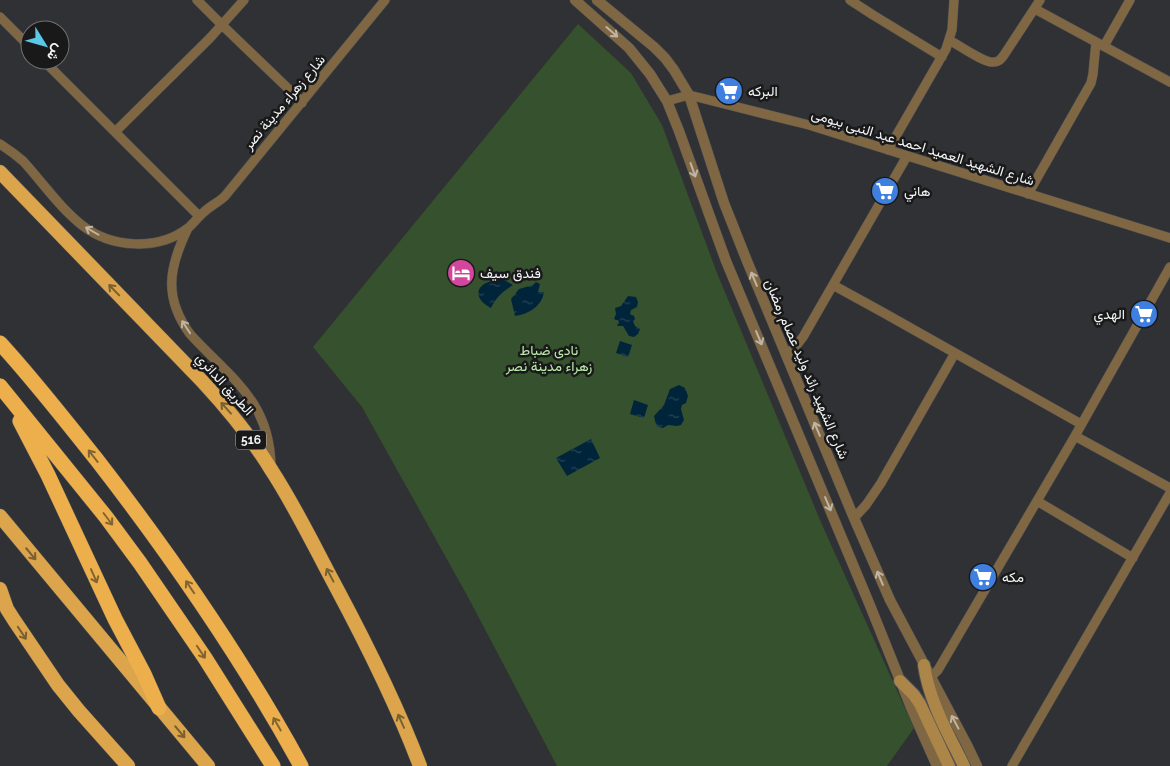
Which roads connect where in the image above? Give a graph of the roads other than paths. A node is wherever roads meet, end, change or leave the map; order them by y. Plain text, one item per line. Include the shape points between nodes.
1 (197, 0) edge
2 (244, 0) edge
3 (385, 0) edge
4 (597, 0) edge
5 (850, 0) edge
6 (954, 0) edge
7 (1040, 0) edge
8 (1130, 0) edge
9 (579, 1) edge
10 (1035, 9) junction
11 (0, 17) edge
12 (222, 26) junction
13 (20, 37) edge
14 (950, 40) junction
15 (1100, 44) junction
16 (942, 57) junction
17 (53, 70) edge
18 (1170, 82) edge
19 (689, 95) junction
20 (667, 101) junction
21 (302, 103) junction
22 (115, 132) junction
23 (0, 144) edge
24 (888, 150) junction
25 (907, 156) junction
26 (0, 172) edge
27 (1028, 194) junction
28 (199, 216) junction
29 (188, 228) junction
30 (1170, 238) edge
31 (1170, 267) edge
32 (833, 285) junction
33 (0, 342) edge
34 (955, 353) junction
35 (786, 355) junction
36 (2, 388) edge
37 (1082, 424) junction
38 (1075, 436) junction
39 (271, 469) junction
40 (836, 476) junction
41 (820, 484) junction
42 (1170, 488) edge
43 (1170, 493) edge
44 (1036, 502) junction
45 (0, 516) edge
46 (854, 518) junction
47 (1133, 558) junction
48 (0, 589) edge
49 (924, 664) junction
50 (931, 677) junction
51 (900, 681) junction
52 (158, 708) junction
53 (128, 766) edge
54 (208, 766) edge
55 (273, 766) edge
56 (301, 766) edge
57 (420, 766) edge
58 (937, 766) edge
59 (949, 766) edge
60 (964, 766) edge
61 (977, 766) edge
62 (1012, 766) edge

1 - 12 street
2 - 12 street
3 - 21 street, شارع زهراء مدينة نصر
4 - 19 street, شارع الشهيد رائد وليد عصام رمضان via 654,47 674,70
5 - 16 street
6 - 14 street
7 - 10 street
8 - 15 street
9 -> 20 street via 629,48
10 - 14 street via 999,61 986,61
10 - 15 street
11 - 13 street
12 - 21 street
12 - 22 street
14 - 16 street
15 - 18 street
15 - 27 street via 1091,83
16 - 24 street
17 - 22 street
19 - 20 street, شارع الشهيد العميد احمد عبد النبى بيومى
19 - 24 street, شارع الشهيد العميد احمد عبد النبى بيومى via 809,125
35 -> 19 street, شارع الشهيد رائد وليد عصام رمضان via 724,203
20 -> 41 street via 726,261
21 - 28 street, شارع زهراء مدينة نصر via 225,196
22 - 28 street
29 -> 23 street via 167,239 145,244 123,243 103,237 77,220 23,161
24 - 25 street, شارع الشهيد العميد احمد عبد النبى بيومى
25 - 27 street, شارع الشهيد العميد احمد عبد النبى بيومى
25 - 32 street
39 -> 26 highway, الطريق الدائري / 516 via 232,414 202,381
27 - 30 street, شارع الشهيد العميد احمد عبد النبى بيومى
28 - 29 street, شارع زهراء مدينة نصر
39 -> 29 street via 265,426 254,402 190,334 176,308 172,269
31 - 37 street
32 - 34 street
32 - 35 street via 800,342
56 -> 33 highway via 245,671 160,543 54,405
34 - 37 street
34 - 46 street via 880,483
40 -> 35 street, شارع الشهيد رائد وليد عصام رمضان
36 -> 52 highway via 48,476
36 -> 55 highway via 140,564 206,658
37 - 38 street
38 - 42 street
38 - 44 street
57 -> 39 highway, الطريق الدائري / 516 via 353,619
40 - 41 street
40 - 46 street, شارع الشهيد رائد وليد عصام رمضان
41 -> 51 street
43 - 47 street
44 - 47 street
44 - 50 street
45 -> 52 highway
49 -> 46 street, شارع الشهيد رائد وليد عصام رمضان via 890,600
47 - 62 street
48 -> 53 highway via 7,609 58,685
49 - 50 street, شارع الشهيد رائد وليد عصام رمضان
49 - 60 main road via 933,700
61 -> 50 street, شارع الشهيد رائد وليد عصام رمضان
51 - 58 street
51 - 59 main road via 920,704
52 -> 54 highway

